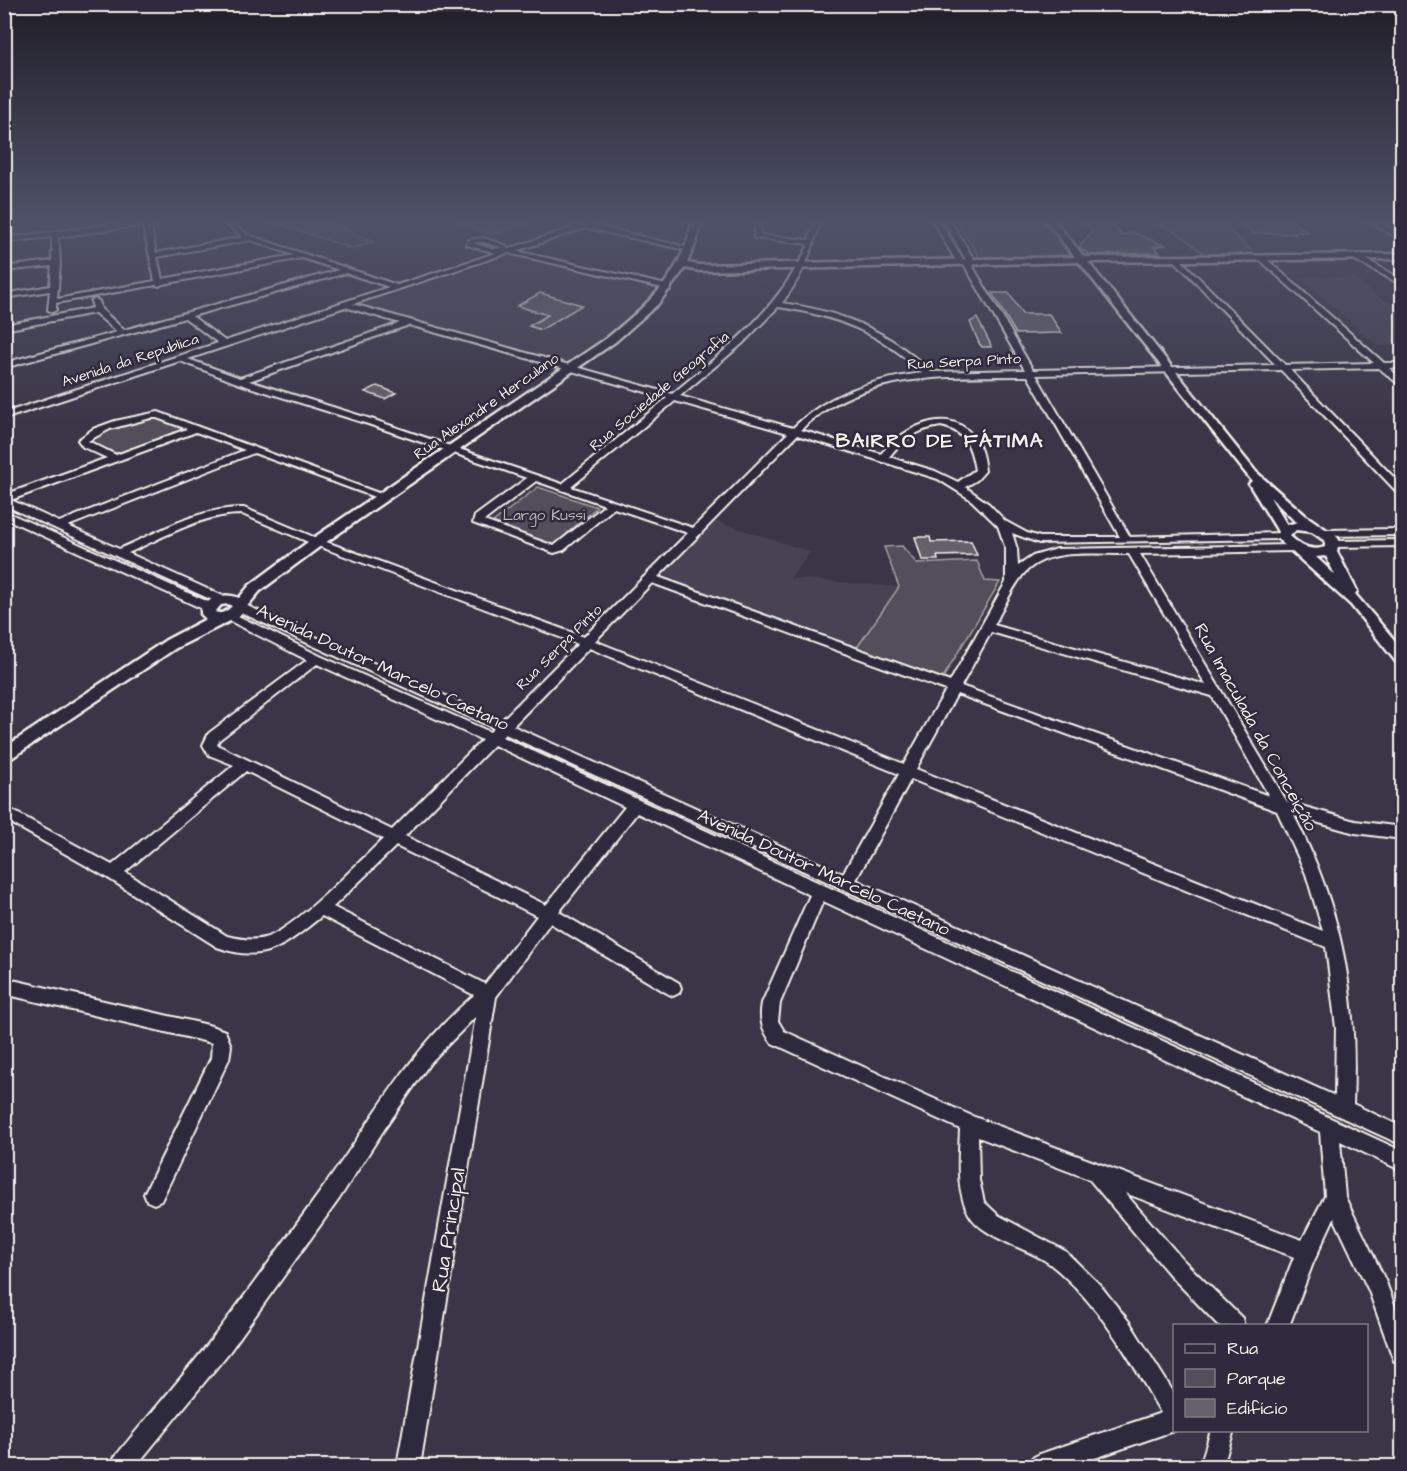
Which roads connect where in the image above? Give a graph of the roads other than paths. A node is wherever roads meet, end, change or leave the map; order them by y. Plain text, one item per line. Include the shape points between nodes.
1 (52, 288) joint
2 (139, 288) edge
3 (284, 288) edge
4 (398, 288) edge
5 (668, 288) edge
6 (788, 288) edge
7 (980, 288) edge
8 (1103, 288) edge
9 (1205, 288) edge
10 (1298, 288) edge
11 (4, 296) edge
12 (94, 296) junction
13 (52, 302) junction
14 (776, 304) junction
15 (346, 305) junction
16 (97, 310) junction
17 (186, 315) junction
18 (51, 318) junction
19 (408, 323) junction
20 (4, 328) edge
21 (122, 332) junction
22 (1353, 336) junction
23 (223, 343) junction
24 (179, 358) junction
25 (1402, 365) edge
26 (4, 366) edge
27 (1382, 366) junction
28 (1392, 366) junction
29 (570, 368) junction
30 (1282, 368) junction
31 (1169, 369) junction
32 (1030, 372) junction
33 (929, 375) junction
34 (1402, 375) edge
35 (240, 381) junction
36 (1402, 384) edge
37 (673, 397) junction
38 (4, 416) edge
39 (196, 429) junction
40 (795, 432) junction
41 (253, 450) junction
42 (453, 450) junction
43 (115, 458) junction
44 (883, 458) junction
45 (1252, 475) junction
46 (534, 478) junction
47 (959, 486) junction
48 (563, 488) junction
49 (1402, 491) edge
50 (384, 497) junction
51 (4, 500) edge
52 (612, 504) junction
53 (4, 514) edge
54 (1003, 524) junction
55 (58, 526) junction
56 (1319, 531) junction
57 (694, 532) junction
58 (1402, 532) edge
59 (1283, 533) junction
60 (317, 542) junction
61 (1402, 543) edge
62 (1130, 545) junction
63 (1332, 548) junction
64 (1298, 549) junction
65 (120, 553) junction
66 (649, 578) junction
67 (1012, 582) junction
68 (1356, 602) junction
69 (224, 608) junction
70 (987, 627) junction
71 (585, 642) junction
72 (316, 659) junction
73 (1402, 659) edge
74 (952, 688) junction
75 (1217, 693) junction
76 (501, 727) junction
77 (489, 739) junction
78 (4, 757) edge
79 (245, 764) junction
80 (907, 770) junction
81 (635, 805) junction
82 (1283, 807) junction
83 (4, 812) edge
84 (1402, 833) edge
85 (394, 838) junction
86 (113, 873) junction
87 (846, 883) junction
88 (819, 892) junction
89 (321, 908) junction
90 (548, 914) junction
91 (1333, 942) junction
92 (4, 986) edge
93 (674, 988) dead end
94 (488, 994) junction
95 (1344, 1109) junction
96 (969, 1124) junction
97 (1329, 1128) junction
98 (1402, 1136) edge
99 (1402, 1161) edge
100 (1096, 1174) junction
101 (154, 1194) dead end
102 (1335, 1198) junction
103 (1307, 1252) junction
104 (1232, 1324) edge
105 (1279, 1324) edge
106 (1402, 1353) edge
107 (1173, 1412) edge
108 (1173, 1420) edge
109 (1224, 1432) edge
110 (122, 1467) edge
111 (410, 1467) edge
112 (1040, 1467) edge
113 (1212, 1467) edge

1 - 11 street
1 - 13 street
2 - 12 street
3 - 17 street
4 - 15 street, Avenida da Republica
5 - 29 main road, Rua Alexandre Herculano via 632,323
6 - 14 street, Rua Sociedade Geografia
7 - 32 street, Rua Imaculada da Conceição
8 - 31 main road
9 - 30 street
10 - 22 street
12 - 13 street
12 - 16 street
13 - 18 street
14 - 33 street via 832,315 877,332 913,357
14 - 37 street, Rua Sociedade Geografia via 735,346
15 - 19 street
15 - 23 street, Avenida da Republica
16 - 18 street
16 - 21 street
17 - 21 street
17 - 23 street
18 - 20 street
19 - 29 street
19 - 35 street
21 - 26 street
22 - 27 street
22 - 28 street
23 - 24 street, Avenida da Republica
24 - 35 street
24 - 38 street, Avenida da Republica
25 - 28 street, Rua Serpa Pinto
27 - 28 street, Rua Serpa Pinto
27 - 30 street, Rua Serpa Pinto
27 - 36 street
28 - 34 street
29 - 37 street
29 - 42 main road, Rua Alexandre Herculano
30 - 31 street, Rua Serpa Pinto
30 - 49 street
31 - 32 street, Rua Serpa Pinto
31 - 45 main road
32 - 33 street, Rua Serpa Pinto
32 - 62 street, Rua Imaculada da Conceição
33 - 40 street, Rua Serpa Pinto via 882,382 849,393 817,411
35 - 42 street
37 - 40 street
37 - 48 street, Rua Sociedade Geografia
39 - 41 street
39 - 43 street
39 - 43 street via 153,414 83,440
40 - 44 street
40 - 57 street, Rua Serpa Pinto
41 - 50 street
41 - 55 street
42 - 46 street
42 - 50 main road, Rua Alexandre Herculano
43 - 51 street
44 - 47 street
44 - 47 street via 906,435 932,424 954,424 973,442 980,463 980,471
45 - 56 main road
45 - 59 main road
46 - 48 street
46 - 52 street via 479,518 478,523 557,550
47 - 54 street
48 - 52 street
50 - 60 main road, Rua Alexandre Herculano
51 - 55 street, Avenida Doutor Marcelo Caetano
52 - 57 street
53 - 69 street, Avenida Doutor Marcelo Caetano
54 - 62 street via 1039,540
54 - 67 street via 1014,557
55 - 65 street, Avenida Doutor Marcelo Caetano
56 - 58 street
56 - 59 main road via 1296,526
56 - 63 main road
57 - 66 street, Rua Serpa Pinto
59 - 62 street
59 - 64 main road
60 - 65 street via 233,510 215,513
60 - 69 main road, Rua Alexandre Herculano
60 - 71 street
61 - 63 street
62 - 64 street
62 - 67 street via 1047,554 1029,562
62 - 75 street, Rua Imaculada da Conceição
63 - 64 main road via 1314,553
63 - 68 main road
64 - 68 main road
65 - 69 street, Avenida Doutor Marcelo Caetano
66 - 71 street, Rua Serpa Pinto
66 - 74 street
67 - 70 street
68 - 73 main road
69 - 72 street, Avenida Doutor Marcelo Caetano
69 - 76 street, Avenida Doutor Marcelo Caetano
69 - 78 main road
70 - 74 street
70 - 75 street
71 - 76 street, Rua Serpa Pinto
71 - 80 street
72 - 77 street, Avenida Doutor Marcelo Caetano
72 - 79 street via 214,737 210,745 214,751
74 - 80 street
74 - 82 street
75 - 82 street, Rua Imaculada da Conceição
76 - 77 street, Rua Serpa Pinto
76 - 87 street, Avenida Doutor Marcelo Caetano
77 - 81 street, Avenida Doutor Marcelo Caetano
77 - 85 street, Rua Serpa Pinto
79 - 85 street
79 - 86 street
80 - 87 street
80 - 91 street
81 - 88 street, Avenida Doutor Marcelo Caetano
81 - 90 street
82 - 84 street via 1355,827
82 - 91 street, Rua Imaculada da Conceição via 1321,893
83 - 86 street, Rua Serpa Pinto
85 - 89 street, Rua Serpa Pinto
85 - 90 street
86 - 89 street, Rua Serpa Pinto via 208,934 238,946 278,941
87 - 95 street, Avenida Doutor Marcelo Caetano
88 - 96 street via 771,1003 770,1028 794,1045
88 - 97 street, Avenida Doutor Marcelo Caetano
89 - 94 street
90 - 93 street
90 - 94 street
91 - 95 street, Rua Imaculada da Conceição via 1347,1067
92 - 101 street via 219,1037 220,1059
94 - 110 street via 424,1057 222,1343
94 - 111 street, Rua Principal
95 - 98 street, Avenida Doutor Marcelo Caetano
96 - 100 street
96 - 107 street via 971,1195 978,1212 1056,1256 1095,1292
97 - 99 street, Avenida Doutor Marcelo Caetano
97 - 102 street
100 - 103 street
100 - 104 street via 1176,1267
102 - 103 street
102 - 106 street via 1378,1287
103 - 105 street
108 - 112 street
109 - 113 street

